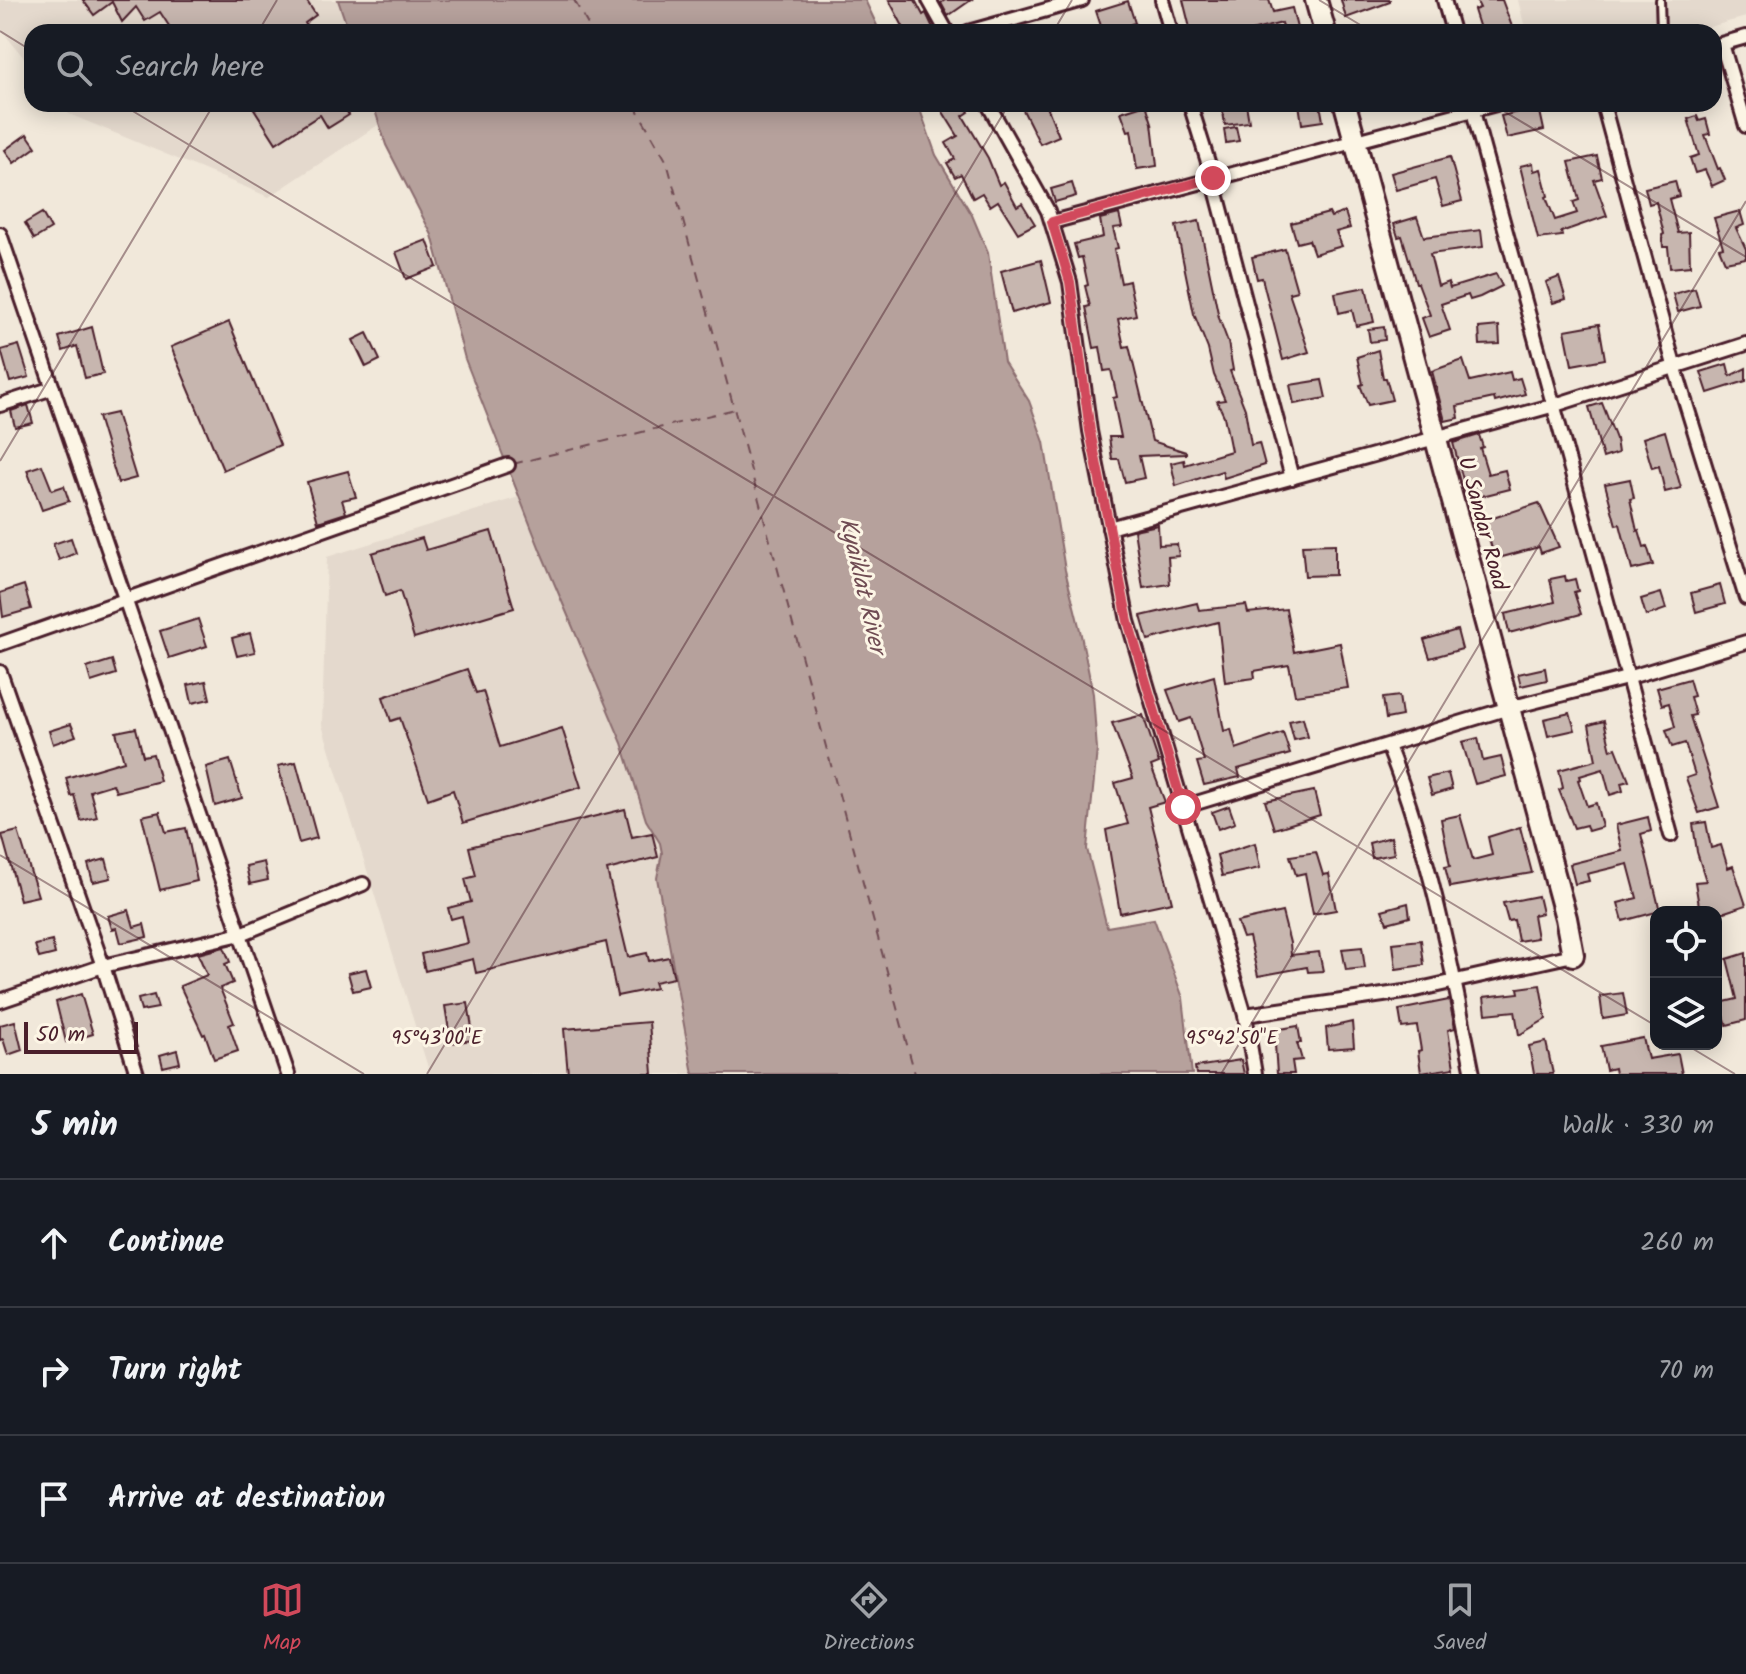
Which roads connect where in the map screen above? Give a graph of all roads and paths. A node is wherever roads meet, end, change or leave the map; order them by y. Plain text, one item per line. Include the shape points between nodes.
1 (929, 0) edge
2 (1082, 0) edge
3 (1162, 0) edge
4 (1316, 0) edge
5 (1444, 0) edge
6 (1660, 0) edge
7 (942, 24) edge
8 (996, 24) edge
9 (1169, 24) edge
10 (1323, 24) edge
11 (1451, 24) edge
12 (1661, 24) edge
13 (1746, 37) edge
14 (1722, 44) edge
15 (1722, 57) edge
16 (992, 112) edge
17 (1192, 112) edge
18 (1347, 112) edge
19 (1454, 112) edge
20 (1473, 112) edge
21 (1605, 112) edge
22 (1746, 126) edge
23 (1355, 140) junction
24 (1213, 178) junction
25 (1052, 222) junction
26 (0, 234) edge
27 (1746, 344) edge
28 (1674, 365) junction
29 (53, 388) junction
30 (0, 405) edge
31 (1555, 405) junction
32 (1435, 437) junction
33 (508, 465) dead end
34 (1292, 478) junction
35 (1109, 528) junction
36 (1746, 598) edge
37 (127, 599) junction
38 (1746, 642) edge
39 (0, 644) edge
40 (0, 672) edge
41 (1627, 678) junction
42 (1509, 708) junction
43 (1388, 746) junction
44 (1183, 807) junction
45 (1671, 835) dead end
46 (363, 884) dead end
47 (241, 934) junction
48 (1573, 955) joint
49 (103, 966) junction
50 (1454, 981) junction
51 (0, 1001) edge
52 (1245, 1015) junction
53 (137, 1074) edge
54 (288, 1074) edge
55 (1255, 1074) edge
56 (1473, 1074) edge

1 - 7 street
2 - 8 street
3 - 9 street
4 - 10 main road
5 - 11 street
6 - 12 lane
13 - 14 street
15 - 22 street
16 - 25 street
17 - 24 street
18 - 23 main road, U Sandar Road
19 - 23 street
20 - 31 street
21 - 28 street
23 - 24 street
23 - 32 main road, U Sandar Road
24 - 25 street
24 - 34 street
25 - 35 street via 1070,282
26 - 29 street
27 - 28 street
28 - 31 street
28 - 36 street
29 - 30 street
29 - 37 street
31 - 32 street
31 - 41 street
32 - 34 street
32 - 42 main road, U Sandar Road
33 - 37 street
34 - 35 street
35 - 44 street via 1128,621
37 - 39 street
37 - 47 street
38 - 41 street
40 - 49 street
41 - 42 street
41 - 45 street
42 - 43 street
42 - 48 main road, U Sandar Road
43 - 44 street
43 - 50 street via 1410,802
44 - 52 street
46 - 47 street
47 - 49 street
47 - 54 street
48 - 50 street
49 - 51 street
49 - 53 street
50 - 52 street
50 - 56 street
52 - 55 street

